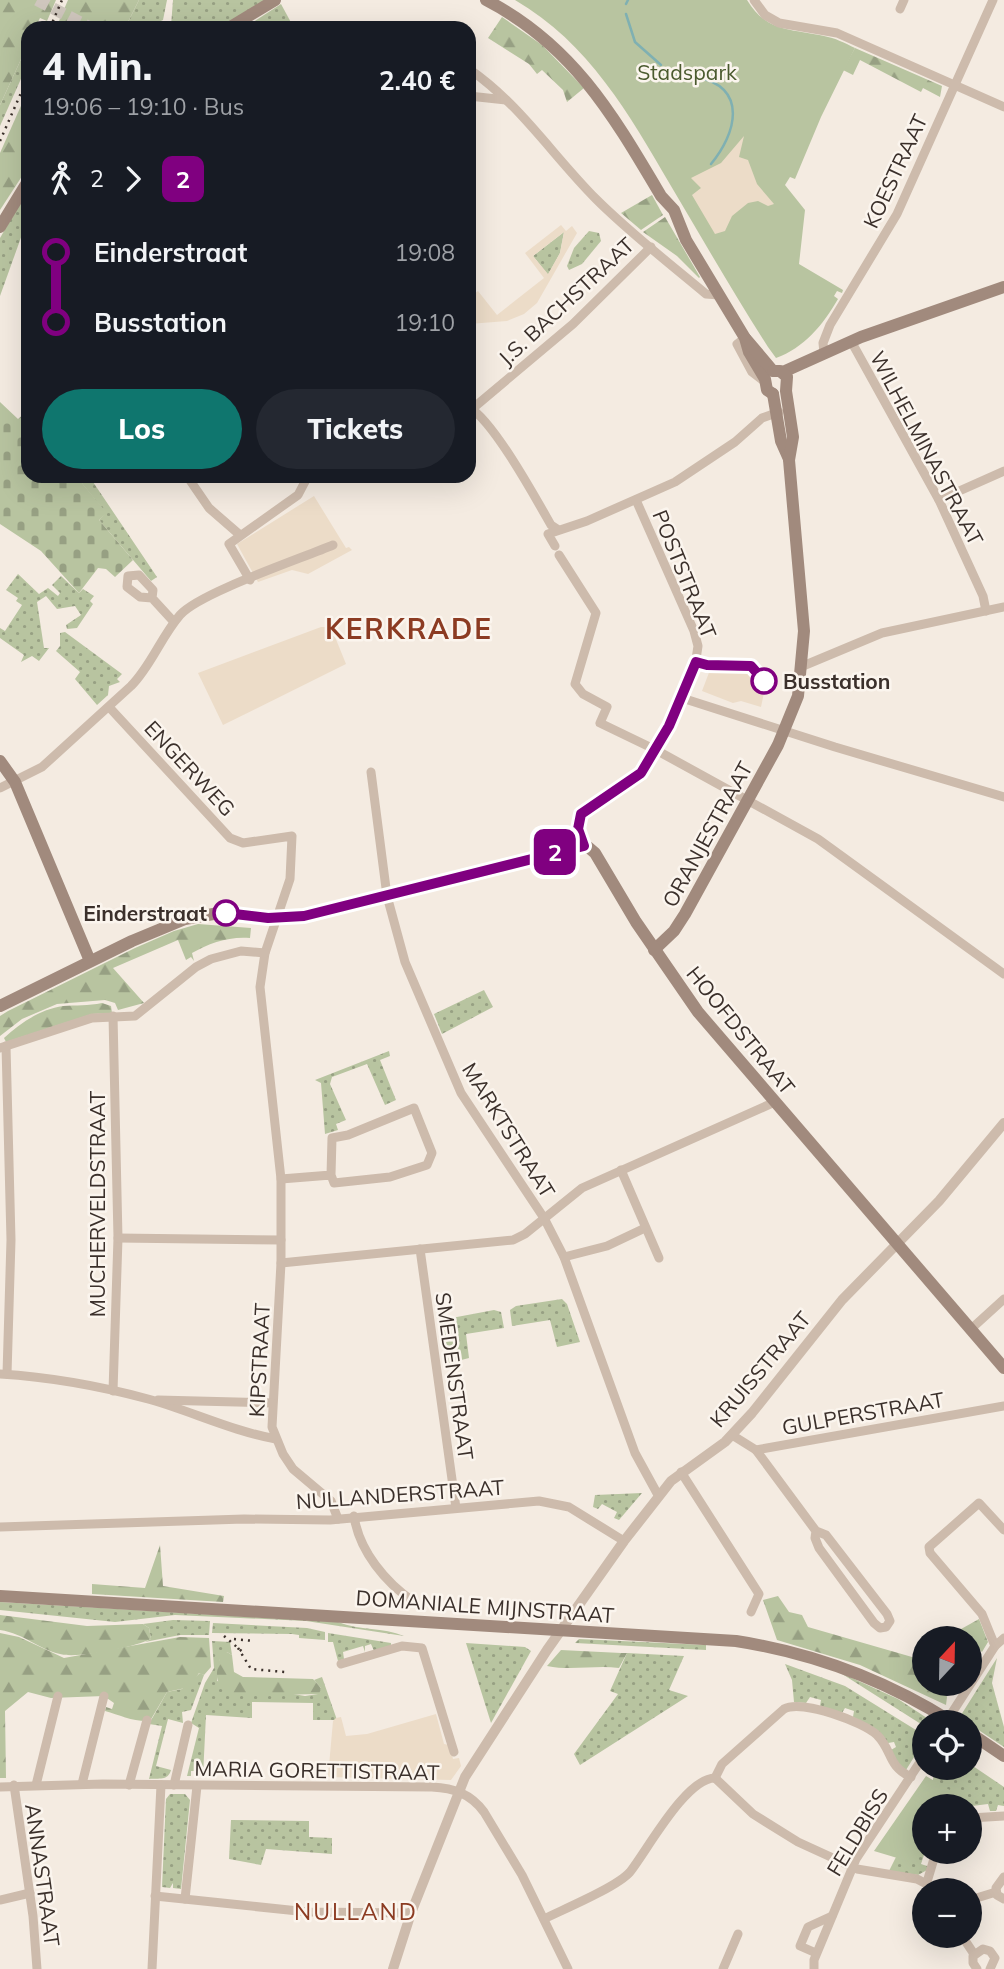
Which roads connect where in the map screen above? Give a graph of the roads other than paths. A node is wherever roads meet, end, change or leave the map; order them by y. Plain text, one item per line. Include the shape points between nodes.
1 (275, 0) edge
2 (486, 0) edge
3 (754, 0) edge
4 (993, 0) edge
5 (240, 21) edge
6 (476, 75) edge
7 (954, 85) junction
8 (476, 97) edge
9 (506, 100) junction
10 (1004, 107) edge
11 (21, 192) edge
12 (0, 227) edge
13 (651, 247) junction
14 (1004, 287) edge
15 (719, 295) junction
16 (851, 341) junction
17 (824, 353) junction
18 (776, 382) junction
19 (476, 404) edge
20 (783, 411) junction
21 (476, 414) edge
22 (1004, 471) edge
23 (192, 483) edge
24 (304, 483) edge
25 (636, 500) junction
26 (939, 500) junction
27 (552, 531) junction
28 (240, 536) junction
29 (333, 545) dead end
30 (250, 580) junction
31 (152, 598) dead end
32 (1004, 607) edge
33 (986, 611) junction
34 (174, 622) junction
35 (803, 666) junction
36 (682, 698) junction
37 (109, 707) junction
38 (785, 730) junction
39 (656, 750) junction
40 (0, 761) edge
41 (370, 772) dead end
42 (15, 782) junction
43 (0, 788) edge
44 (1004, 797) edge
45 (748, 799) junction
46 (578, 826) joint
47 (584, 846) junction
48 (387, 896) junction
49 (278, 919) junction
50 (654, 950) junction
51 (265, 953) junction
52 (90, 961) junction
53 (1004, 974) edge
54 (0, 1006) edge
55 (113, 1016) junction
56 (3, 1047) edge
57 (775, 1102) junction
58 (1004, 1123) edge
59 (621, 1170) junction
60 (331, 1175) junction
61 (281, 1178) junction
62 (544, 1218) junction
63 (645, 1228) junction
64 (118, 1238) junction
65 (281, 1240) junction
66 (898, 1245) junction
67 (420, 1249) junction
68 (564, 1257) junction
69 (659, 1258) dead end
70 (281, 1263) junction
71 (1004, 1300) edge
72 (971, 1329) junction
73 (1004, 1368) edge
74 (4, 1374) edge
75 (113, 1391) junction
76 (148, 1399) junction
77 (272, 1403) junction
78 (1004, 1406) edge
79 (732, 1435) junction
80 (276, 1439) junction
81 (756, 1450) junction
82 (681, 1472) junction
83 (658, 1495) junction
84 (456, 1508) junction
85 (354, 1516) junction
86 (338, 1519) junction
87 (0, 1527) edge
88 (1004, 1530) edge
89 (816, 1531) junction
90 (624, 1541) junction
91 (0, 1596) edge
92 (414, 1602) dead end
93 (751, 1612) dead end
94 (561, 1632) junction
95 (1004, 1638) edge
96 (995, 1646) junction
97 (341, 1664) dead end
98 (58, 1696) dead end
99 (104, 1696) dead end
100 (929, 1710) edge
101 (956, 1710) edge
102 (147, 1720) dead end
103 (188, 1726) dead end
104 (982, 1741) edge
105 (454, 1752) dead end
106 (1004, 1756) edge
107 (911, 1777) joint
108 (715, 1778) junction
109 (82, 1784) junction
110 (14, 1785) junction
111 (36, 1785) junction
112 (130, 1785) junction
113 (161, 1785) junction
114 (174, 1786) junction
115 (197, 1786) junction
116 (0, 1787) edge
117 (460, 1791) junction
118 (1004, 1816) edge
119 (982, 1817) edge
120 (852, 1866) junction
121 (1004, 1877) edge
122 (912, 1879) edge
123 (30, 1893) junction
124 (155, 1896) junction
125 (1000, 1896) edge
126 (982, 1898) edge
127 (0, 1899) edge
128 (185, 1899) junction
129 (411, 1913) junction
130 (832, 1916) junction
131 (544, 1919) junction
132 (738, 1934) dead end
133 (970, 1948) edge
134 (817, 1953) junction
135 (974, 1954) junction
136 (996, 1963) edge
137 (37, 1969) edge
138 (152, 1969) edge
139 (393, 1969) edge
140 (568, 1969) edge
141 (723, 1969) edge
142 (814, 1969) edge
143 (977, 1969) edge

1 - 5 main road
2 - 15 main road, ORANJESTRAAT via 531,27 579,70 674,210
3 - 7 street via 765,15 779,23 837,33
4 - 7 street, KOESTRAAT
6 - 9 street
7 - 10 street
7 - 17 street, KOESTRAAT via 897,214 825,337
8 - 9 street
9 - 13 street via 595,198
11 - 12 main road
13 - 15 street via 706,294
13 - 19 street, J.S. BACHSTRAAT via 573,324
14 - 16 main road
15 - 18 main road, ORANJESTRAAT via 749,352
16 - 17 main road
16 - 26 street, WILHELMINASTRAAT
17 - 18 main road
18 - 20 main road, ORANJESTRAAT
20 - 25 street via 762,418 698,468
20 - 35 main road, ORANJESTRAAT via 781,441 789,460
21 - 27 street via 514,463
22 - 26 street
23 - 28 street via 209,508
24 - 28 street via 298,495
25 - 27 street
25 - 36 street, POSTSTRAAT via 697,643 696,662
26 - 33 street, WILHELMINASTRAAT
27 - 39 street via 557,550 596,612 576,684 578,691 607,708 600,723
28 - 30 street via 229,544
29 - 30 street
30 - 34 street via 199,599
31 - 34 street
32 - 33 street
33 - 35 street via 882,633
34 - 37 street via 142,675
35 - 38 main road, ORANJESTRAAT
36 - 38 street
36 - 39 street, POSTSTRAAT
37 - 42 street via 48,762
37 - 49 street, ENGERWEG via 230,838 243,843 292,836 292,869
38 - 44 street
38 - 45 main road, ORANJESTRAAT
39 - 45 street
39 - 46 street, POSTSTRAAT via 638,776 583,813
40 - 42 main road
41 - 48 street, MARKTSTRAAT
42 - 43 street
42 - 52 main road
45 - 50 main road, ORANJESTRAAT via 685,914
45 - 53 street via 844,856
46 - 47 street, HOOFDSTRAAT
47 - 48 main road
47 - 50 main road, HOOFDSTRAAT via 595,853
48 - 49 main road
48 - 62 street, MARKTSTRAAT via 405,962 451,1073
49 - 51 street
49 - 52 main road via 201,915
50 - 57 main road, HOOFDSTRAAT via 698,1012
51 - 55 street via 241,951 211,959 135,1016
51 - 61 street via 260,987
52 - 54 main road
55 - 56 street via 92,1018
55 - 64 street, MUCHERVELDSTRAAT
56 - 74 street via 12,1240
57 - 59 street
57 - 66 main road, HOOFDSTRAAT
58 - 66 street, KRUISSTRAAT
59 - 62 street via 582,1188
59 - 63 street
60 - 60 street via 334,1184 390,1177 427,1164 432,1153 414,1108 332,1138
60 - 61 street
61 - 65 street
62 - 67 street via 513,1240
62 - 68 street, MARKTSTRAAT
63 - 68 street via 607,1246
63 - 69 street
64 - 65 street
64 - 75 street, MUCHERVELDSTRAAT
65 - 70 street
66 - 72 main road, HOOFDSTRAAT
66 - 79 street, KRUISSTRAAT via 842,1300
67 - 70 street
67 - 84 street, SMEDENSTRAAT
68 - 83 street, MARKTSTRAAT via 635,1453
70 - 77 street, KIPSTRAAT
71 - 72 street
72 - 73 main road, HOOFDSTRAAT
74 - 75 street
75 - 76 street
76 - 77 street
76 - 80 street
77 - 80 street, KIPSTRAAT
78 - 81 street, GULPERSTRAAT
79 - 81 street, GULPERSTRAAT
79 - 82 street, KRUISSTRAAT
80 - 86 street, KIPSTRAAT via 293,1469 331,1501
81 - 89 street
82 - 83 street, KRUISSTRAAT
82 - 93 street via 759,1594
83 - 90 street, KRUISSTRAAT
84 - 85 street, NULLANDERSTRAAT
84 - 90 street, NULLANDERSTRAAT via 556,1503 584,1514
85 - 86 street, NULLANDERSTRAAT
85 - 92 street via 357,1532 385,1580
86 - 87 street, NULLANDERSTRAAT
88 - 96 street via 979,1503 929,1548 982,1614
89 - 89 street via 816,1542 874,1623 886,1627 890,1621 887,1614 826,1535
90 - 94 street, KRUISSTRAAT
91 - 94 main road, DOMANIALE MIJNSTRAAT
94 - 100 main road, DOMANIALE MIJNSTRAAT via 736,1641 778,1648 868,1676
94 - 117 street, KRUISSTRAAT via 473,1763
95 - 96 street
96 - 101 street
97 - 105 street via 402,1646 422,1648
98 - 111 street
99 - 109 street
102 - 112 street
103 - 114 street, MARIA GORETTISTRAAT
104 - 106 main road
107 - 108 street via 897,1770 883,1742 871,1731 796,1705 785,1709 722,1764
107 - 120 street, FELDBISS
108 - 120 street via 764,1823
108 - 131 street via 701,1780 688,1793 626,1876
109 - 111 street, MARIA GORETTISTRAAT
109 - 112 street, MARIA GORETTISTRAAT
110 - 111 street, MARIA GORETTISTRAAT
110 - 116 street, MARIA GORETTISTRAAT
110 - 123 street, ANNASTRAAT
112 - 113 street, MARIA GORETTISTRAAT
113 - 114 street, MARIA GORETTISTRAAT
113 - 124 street
114 - 115 street, MARIA GORETTISTRAAT
115 - 117 street, MARIA GORETTISTRAAT via 442,1787
115 - 128 street
117 - 129 street, KRUISSTRAAT
117 - 131 street via 484,1812
118 - 119 street
120 - 122 street
120 - 130 street, FELDBISS
121 - 125 street via 996,1884
123 - 127 street
123 - 137 street, ANNASTRAAT
124 - 128 street
124 - 138 street
125 - 126 street
128 - 129 street via 308,1912
129 - 139 street, KRUISSTRAAT
130 - 134 street, FELDBISS
130 - 134 street via 808,1927 800,1946
131 - 140 street
132 - 141 street
133 - 135 street
134 - 142 street, FELDBISS
135 - 136 street via 987,1949
135 - 143 street

